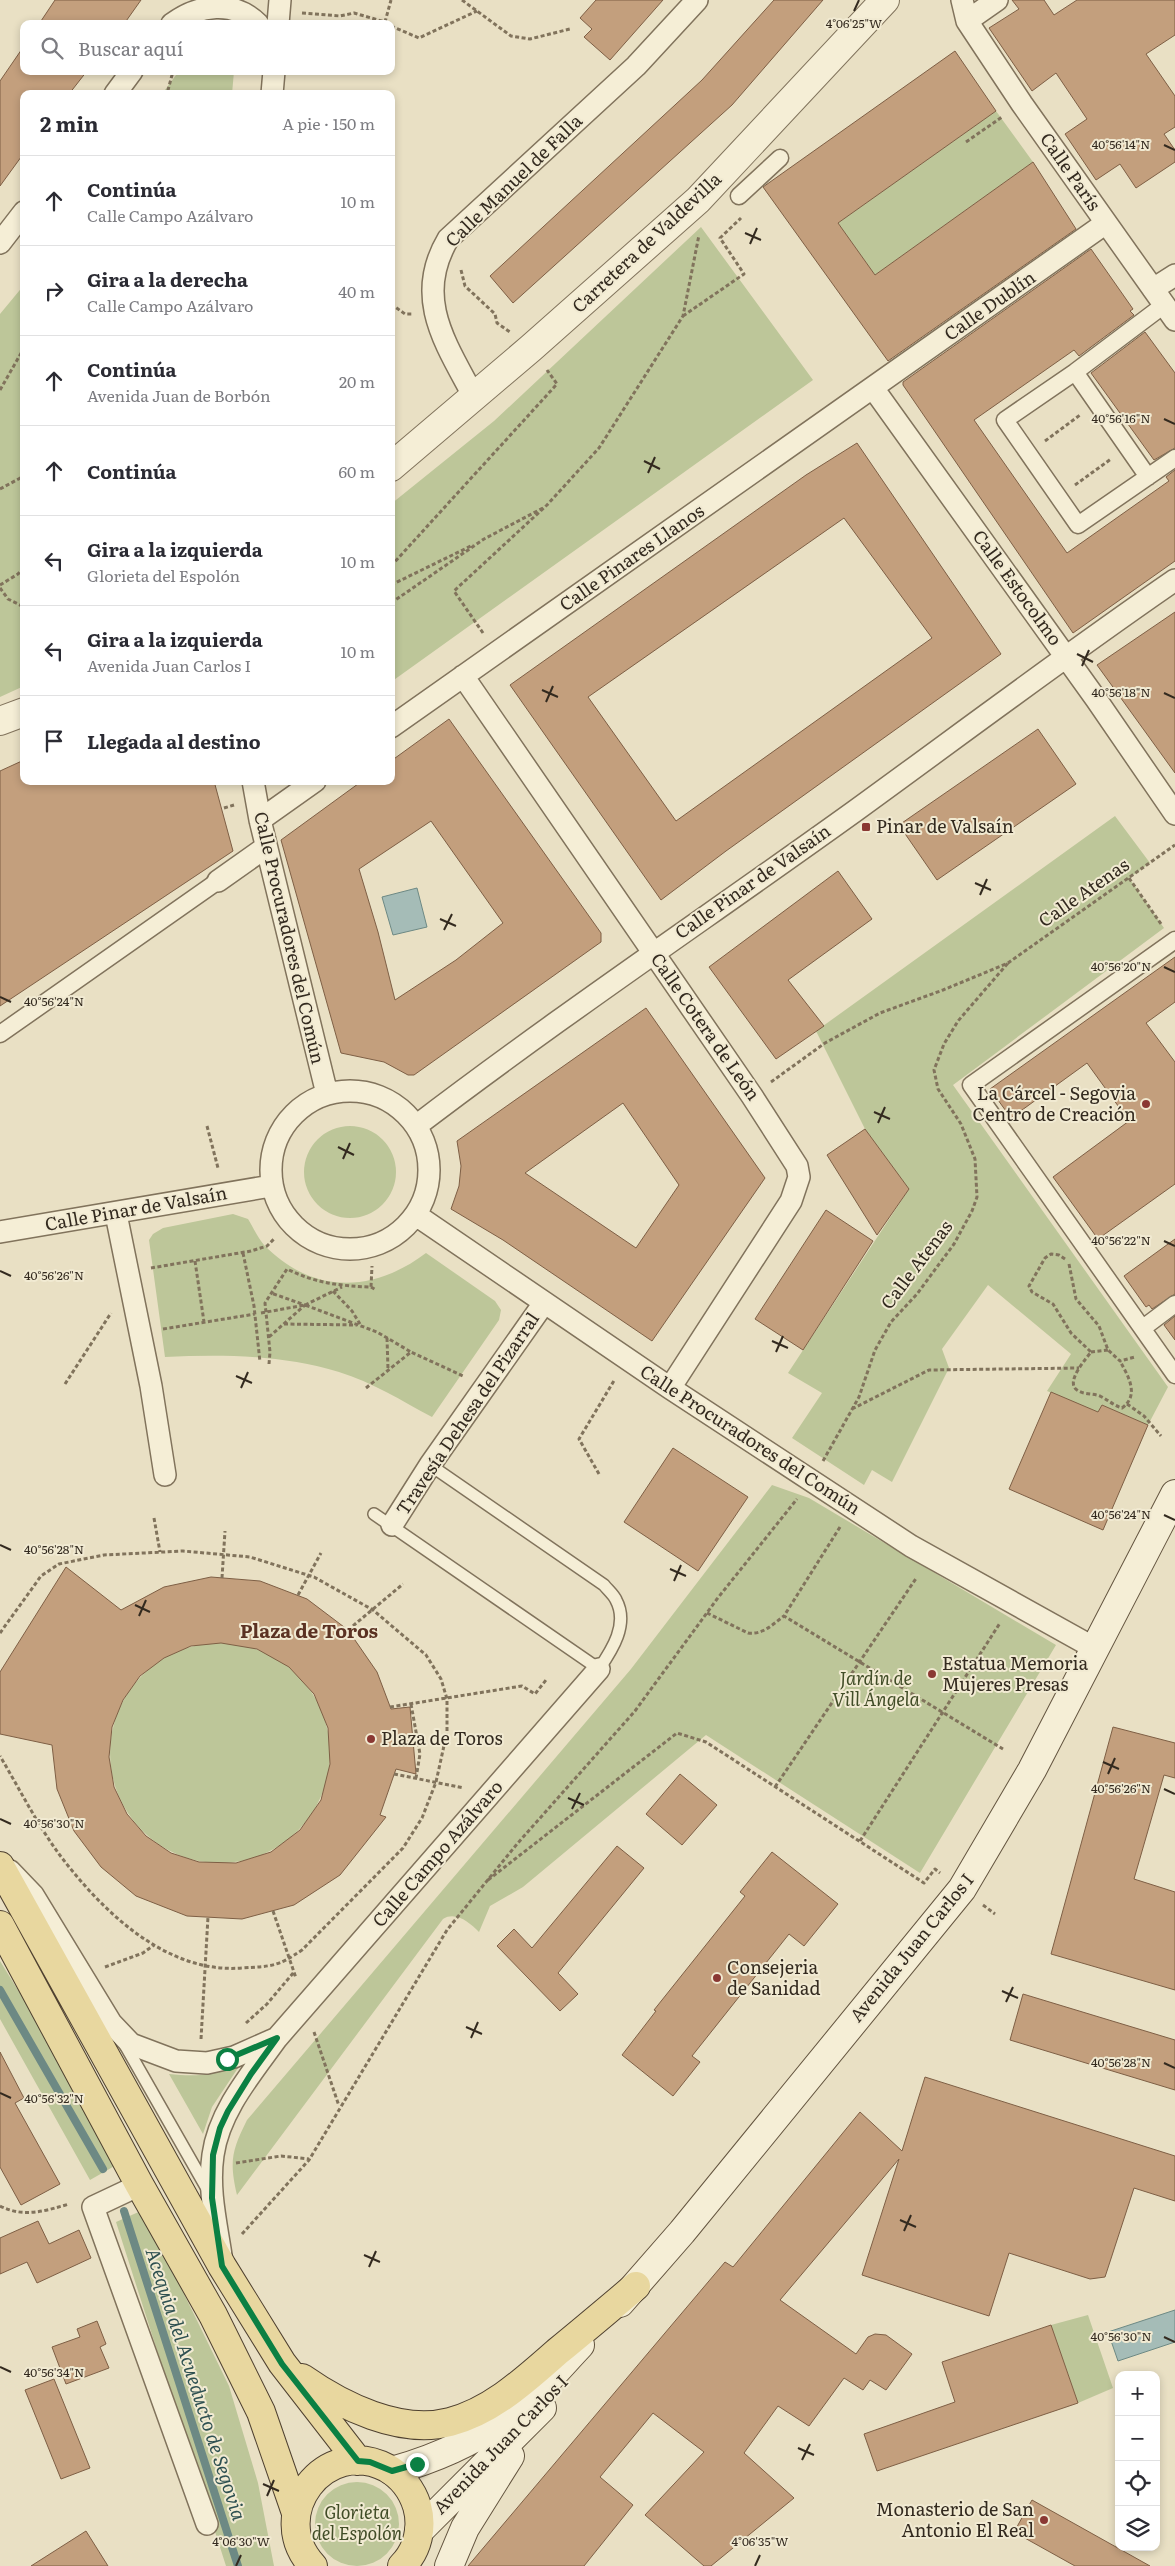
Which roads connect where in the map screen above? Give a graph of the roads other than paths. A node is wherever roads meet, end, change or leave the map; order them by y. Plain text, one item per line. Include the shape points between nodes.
1 (186, 0) edge
2 (697, 0) edge
3 (886, 0) edge
4 (962, 0) edge
5 (997, 0) edge
6 (173, 20) edge
7 (176, 20) edge
8 (254, 20) edge
9 (968, 21) junction
10 (129, 75) edge
11 (274, 75) edge
12 (118, 90) edge
13 (272, 90) edge
14 (780, 158) dead end
15 (738, 196) dead end
16 (13, 220) edge
17 (1106, 223) junction
18 (0, 243) edge
19 (1175, 275) edge
20 (1164, 305) edge
21 (1075, 372) junction
22 (873, 388) junction
23 (474, 397) junction
24 (1175, 458) edge
25 (395, 464) edge
26 (1148, 477) junction
27 (1175, 580) edge
28 (1065, 656) junction
29 (463, 676) junction
30 (20, 714) edge
31 (0, 721) edge
32 (395, 724) edge
33 (254, 785) edge
34 (309, 785) edge
35 (1175, 814) edge
36 (260, 820) junction
37 (266, 847) junction
38 (218, 881) joint
39 (1174, 940) edge
40 (653, 952) junction
41 (0, 1034) edge
42 (326, 1094) junction
43 (416, 1126) junction
44 (271, 1186) junction
45 (116, 1214) junction
46 (416, 1215) junction
47 (0, 1232) edge
48 (544, 1303) junction
49 (1175, 1304) edge
50 (1143, 1328) junction
51 (1175, 1375) edge
52 (670, 1388) junction
53 (430, 1465) junction
54 (165, 1476) dead end
55 (1175, 1494) edge
56 (374, 1514) dead end
57 (392, 1525) junction
58 (1096, 1649) junction
59 (599, 1670) junction
60 (0, 1862) edge
61 (0, 1866) edge
62 (4, 1934) edge
63 (119, 2034) junction
64 (277, 2038) junction
65 (115, 2139) junction
66 (130, 2190) junction
67 (212, 2198) junction
68 (162, 2222) junction
69 (222, 2266) junction
70 (636, 2286) junction
71 (282, 2364) junction
72 (540, 2410) junction
73 (358, 2461) junction
74 (392, 2471) junction
75 (296, 2513) junction
76 (207, 2524) dead end
77 (419, 2531) junction
78 (305, 2562) edge
79 (405, 2565) edge
80 (449, 2566) edge

1 - 6 street
2 - 23 street, Calle Manuel de Falla via 636,66 448,239 434,272 435,316
3 - 23 main road, Carretera de Valdevilla via 698,200
4 - 9 street
5 - 9 street
7 - 8 street via 206,4 223,2 240,8
9 - 17 street, Calle París
10 - 12 street
11 - 13 street
14 - 15 street
16 - 18 street
17 - 20 street, Calle París
17 - 22 street, Calle Dublín
19 - 20 street
20 - 21 street
21 - 26 street
21 - 26 street via 1005,420 1078,526
22 - 28 street, Calle Estocolmo
22 - 29 street, Calle Pinares Llanos
23 - 25 main road, Carretera de Valdevilla
24 - 26 street
27 - 28 street, Calle Pinar de Valsaín
28 - 35 street, Calle Estocolmo
28 - 40 street, Calle Pinar de Valsaín via 854,811
29 - 32 street, Calle Pinares Llanos
29 - 40 street, Calle Cotera de León
30 - 31 main road
33 - 36 street, Calle Procuradores del Común
34 - 36 street
36 - 37 street, Calle Procuradores del Común
37 - 38 street
37 - 42 street, Calle Procuradores del Común
38 - 41 street
39 - 50 street via 971,1085
40 - 43 street, Calle Pinar de Valsaín
40 - 52 street, Calle Cotera de León via 798,1166 799,1177 796,1191
42 - 43 street via 366,1092 386,1099 402,1110
42 - 44 street via 297,1110 282,1129 272,1152
43 - 46 street via 429,1161 429,1179
44 - 45 street, Calle Pinar de Valsaín
44 - 46 street via 290,1223 306,1236 338,1248 365,1248 385,1241
45 - 47 street, Calle Pinar de Valsaín
45 - 54 street via 151,1386
46 - 48 street, Calle Procuradores del Común
48 - 52 street, Calle Procuradores del Común
48 - 53 street, Travesía Dehesa del Pizarral
49 - 50 street
50 - 51 street
52 - 58 street, Calle Procuradores del Común via 930,1558
53 - 57 street, Travesía Dehesa del Pizarral
53 - 59 lane, Calle Campo Azálvaro via 604,1585 617,1600 620,1631
55 - 58 main road, Avenida Juan Carlos I
56 - 57 lane
57 - 59 lane
58 - 70 main road, Avenida Juan Carlos I via 1032,1770 962,1889
59 - 64 street, Calle Campo Azálvaro
60 - 63 street via 33,1894
61 - 69 main road
62 - 65 main road
63 - 64 street, Calle Campo Azálvaro via 141,2049 192,2064 234,2057
63 - 67 lane
64 - 67 street, Calle Campo Azálvaro via 240,2091 220,2128 213,2155
65 - 66 lane via 120,2169
65 - 68 main road
66 - 68 lane via 143,2208
66 - 76 street via 93,2206
67 - 69 street, Calle Campo Azálvaro
68 - 75 main road via 214,2315 261,2412
69 - 71 main road
70 - 71 main road via 513,2390 487,2406 449,2422 412,2424 362,2410 323,2392
70 - 72 main road, Avenida Juan Carlos I
70 - 74 main road, Avenida Juan Carlos I via 522,2406 449,2451
71 - 73 main road
72 - 77 main road, Avenida Juan Carlos I
72 - 80 main road via 465,2528
73 - 74 main road
73 - 75 main road via 336,2464 317,2475 303,2492
74 - 77 main road via 412,2492 418,2511
75 - 78 main road via 297,2540
77 - 79 main road

